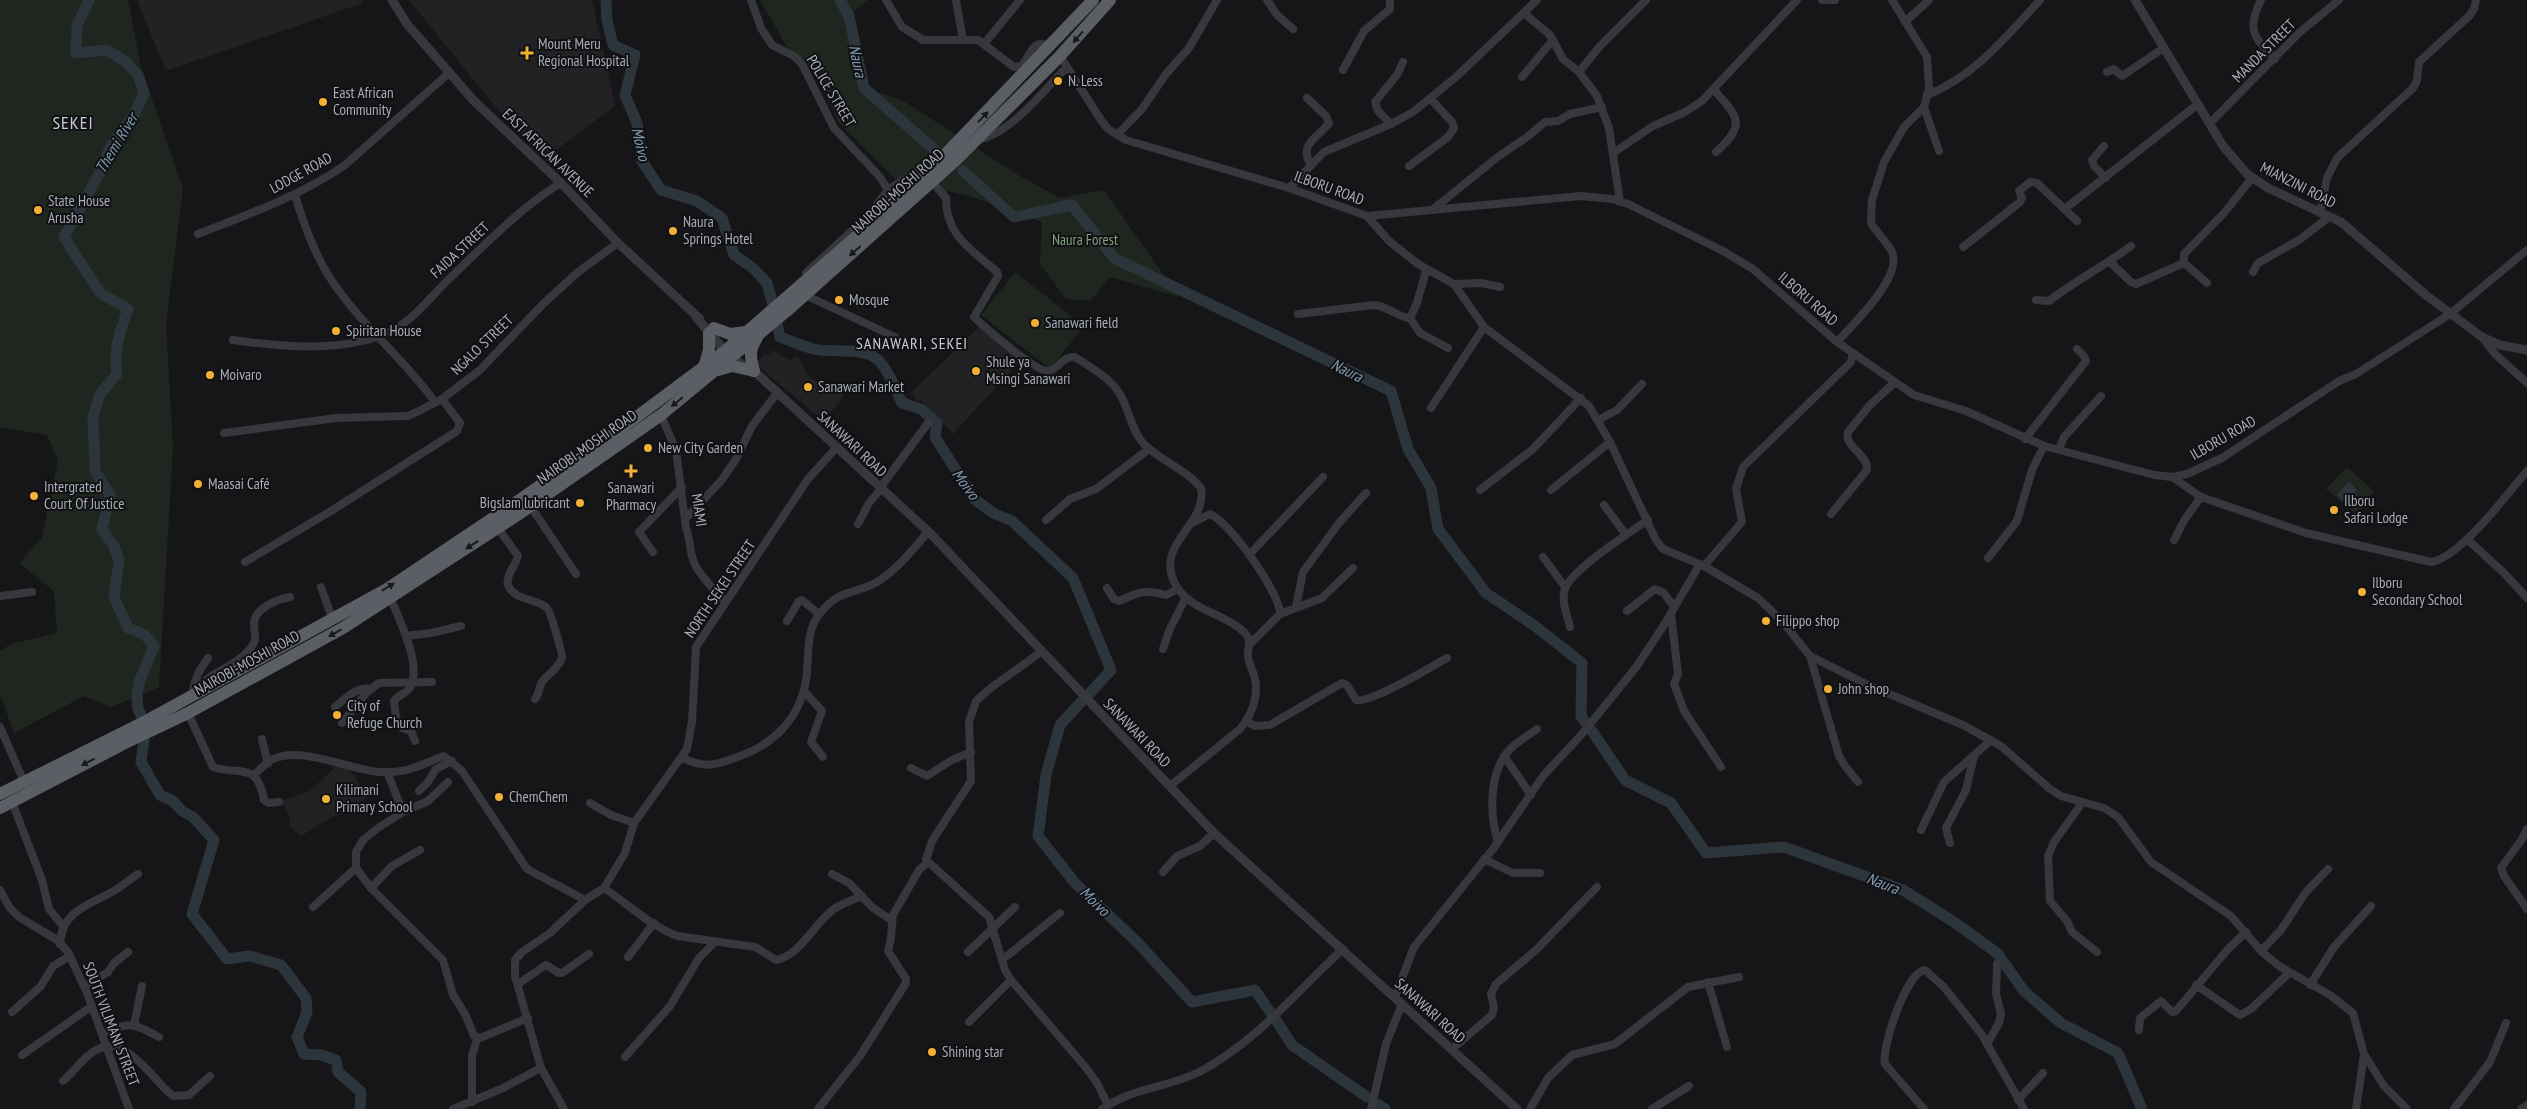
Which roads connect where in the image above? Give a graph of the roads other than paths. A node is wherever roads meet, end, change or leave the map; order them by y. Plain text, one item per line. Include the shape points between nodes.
1 (385, 0) edge
2 (392, 0) edge
3 (751, 0) edge
4 (886, 0) edge
5 (956, 0) edge
6 (1020, 0) edge
7 (1093, 0) edge
8 (1110, 0) edge
9 (1216, 0) edge
10 (1267, 0) edge
11 (1390, 0) edge
12 (1537, 0) edge
13 (1646, 0) edge
14 (1797, 0) edge
15 (1822, 0) edge
16 (1835, 0) edge
17 (1892, 0) edge
18 (1929, 0) edge
19 (2040, 0) edge
20 (2135, 0) edge
21 (2261, 0) edge
22 (2339, 0) edge
23 (2476, 0) edge
24 (1524, 13) junction
25 (1905, 22) junction
26 (408, 24) junction
27 (1292, 29) dead end
28 (963, 40) junction
29 (1553, 40) junction
30 (984, 44) junction
31 (1051, 46) junction
32 (2162, 49) junction
33 (2275, 59) junction
34 (1064, 62) junction
35 (1403, 62) dead end
36 (1343, 70) dead end
37 (1579, 72) junction
38 (2107, 72) dead end
39 (449, 73) junction
40 (1522, 77) dead end
41 (1714, 90) junction
42 (1927, 95) junction
43 (1308, 98) dead end
44 (1430, 98) junction
45 (2198, 104) junction
46 (1602, 107) junction
47 (1924, 107) junction
48 (2210, 123) junction
49 (1391, 124) junction
50 (1117, 135) junction
51 (2104, 146) dead end
52 (1716, 152) dead end
53 (1939, 152) dead end
54 (1613, 153) junction
55 (1310, 164) junction
56 (936, 166) junction
57 (1409, 166) dead end
58 (2106, 178) junction
59 (2252, 178) junction
60 (932, 182) junction
61 (561, 183) junction
62 (1289, 188) junction
63 (888, 190) junction
64 (295, 195) junction
65 (1620, 202) junction
66 (2066, 208) junction
67 (1432, 210) junction
68 (2320, 213) junction
69 (1367, 216) junction
70 (2330, 217) junction
71 (2077, 221) dead end
72 (198, 234) dead end
73 (618, 243) junction
74 (2131, 246) dead end
75 (1963, 247) dead end
76 (2527, 250) edge
77 (2110, 262) junction
78 (2184, 263) junction
79 (1426, 271) junction
80 (2253, 272) dead end
81 (2207, 283) dead end
82 (1454, 284) junction
83 (1500, 287) dead end
84 (805, 295) junction
85 (2036, 300) dead end
86 (782, 302) junction
87 (1298, 314) dead end
88 (2450, 314) junction
89 (1410, 318) junction
90 (1484, 327) junction
91 (711, 331) junction
92 (764, 331) junction
93 (746, 332) junction
94 (379, 336) junction
95 (895, 337) dead end
96 (2482, 337) junction
97 (233, 340) dead end
98 (1837, 342) junction
99 (1448, 348) dead end
100 (2077, 349) dead end
101 (2527, 350) edge
102 (732, 351) junction
103 (1853, 353) junction
104 (751, 368) junction
105 (710, 369) junction
106 (1895, 382) junction
107 (2527, 383) edge
108 (1642, 384) dead end
109 (777, 393) junction
110 (2101, 396) dead end
111 (1581, 398) junction
112 (439, 400) junction
113 (1430, 408) dead end
114 (661, 415) junction
115 (1598, 420) junction
116 (928, 423) dead end
117 (224, 433) dead end
118 (2025, 439) junction
119 (1610, 442) junction
120 (2044, 446) junction
121 (836, 448) junction
122 (1149, 448) junction
123 (2059, 449) junction
124 (2527, 470) edge
125 (1323, 477) dead end
126 (2172, 477) junction
127 (682, 487) junction
128 (880, 488) junction
129 (1480, 490) dead end
130 (1551, 490) dead end
131 (1366, 493) dead end
132 (2201, 497) junction
133 (531, 506) junction
134 (1604, 506) dead end
135 (1831, 514) dead end
136 (686, 518) junction
137 (1046, 520) dead end
138 (1648, 520) junction
139 (858, 524) dead end
140 (1190, 524) junction
141 (498, 528) junction
142 (928, 532) junction
143 (1626, 535) junction
144 (2467, 539) junction
145 (2174, 540) dead end
146 (653, 552) dead end
147 (1249, 555) junction
148 (1543, 557) dead end
149 (1988, 558) dead end
150 (245, 562) dead end
151 (1702, 565) junction
152 (1353, 568) dead end
153 (576, 574) dead end
154 (1565, 587) junction
155 (321, 588) dead end
156 (1107, 588) dead end
157 (1178, 589) junction
158 (32, 592) dead end
159 (0, 596) edge
160 (290, 597) dead end
161 (2527, 598) edge
162 (391, 599) junction
163 (1185, 599) junction
164 (726, 601) junction
165 (1296, 607) junction
166 (1627, 611) dead end
167 (1672, 611) junction
168 (819, 614) junction
169 (1280, 614) junction
170 (332, 618) junction
171 (787, 621) dead end
172 (460, 626) dead end
173 (1570, 627) dead end
174 (406, 636) junction
175 (1250, 644) junction
176 (1163, 649) dead end
177 (1041, 652) junction
178 (1810, 656) junction
179 (208, 658) dead end
180 (1447, 658) dead end
181 (412, 682) junction
182 (432, 682) dead end
183 (371, 689) junction
184 (804, 691) junction
185 (194, 695) junction
186 (535, 699) dead end
187 (335, 707) dead end
188 (188, 713) junction
189 (1246, 722) junction
190 (342, 723) dead end
191 (148, 726) junction
192 (0, 727) edge
193 (1537, 729) dead end
194 (262, 739) dead end
195 (1991, 740) junction
196 (415, 741) dead end
197 (971, 752) junction
198 (1504, 756) junction
199 (1974, 756) junction
200 (823, 757) dead end
201 (682, 758) junction
202 (452, 761) junction
203 (268, 763) junction
204 (1721, 767) dead end
205 (911, 768) dead end
206 (388, 772) junction
207 (254, 775) junction
208 (448, 782) dead end
209 (1858, 782) dead end
210 (1170, 786) junction
211 (26, 787) junction
212 (419, 791) dead end
213 (0, 794) edge
214 (1531, 795) junction
215 (12, 802) junction
216 (279, 802) dead end
217 (590, 803) dead end
218 (2082, 803) junction
219 (0, 808) edge
220 (403, 812) junction
221 (634, 823) junction
222 (2527, 829) edge
223 (1921, 830) dead end
224 (1214, 833) junction
225 (1498, 842) junction
226 (1950, 843) dead end
227 (420, 850) dead end
228 (1484, 859) junction
229 (927, 863) junction
230 (356, 868) junction
231 (2328, 869) dead end
232 (1163, 872) dead end
233 (1540, 873) dead end
234 (138, 874) dead end
235 (832, 874) dead end
236 (1597, 887) dead end
237 (371, 888) junction
238 (604, 888) junction
239 (0, 890) edge
240 (862, 896) junction
241 (585, 900) junction
242 (2371, 906) dead end
243 (1016, 907) dead end
244 (313, 908) dead end
245 (2527, 909) edge
246 (1060, 913) dead end
247 (891, 920) junction
248 (654, 923) junction
249 (62, 926) junction
250 (994, 928) junction
251 (2246, 932) junction
252 (715, 942) junction
253 (60, 944) junction
254 (1342, 949) junction
255 (2261, 950) junction
256 (128, 952) dead end
257 (968, 952) dead end
258 (2097, 952) dead end
259 (589, 954) dead end
260 (70, 956) junction
261 (628, 957) dead end
262 (1002, 960) junction
263 (1997, 964) dead end
264 (2289, 973) junction
265 (1739, 977) dead end
266 (1011, 980) junction
267 (1708, 982) junction
268 (518, 984) junction
269 (2196, 984) junction
270 (2310, 984) junction
271 (84, 986) junction
272 (142, 986) dead end
273 (1398, 1000) junction
274 (92, 1006) junction
275 (12, 1012) dead end
276 (528, 1018) junction
277 (969, 1022) dead end
278 (134, 1024) junction
279 (2506, 1024) dead end
280 (2139, 1030) dead end
281 (103, 1034) junction
282 (159, 1037) dead end
283 (477, 1039) junction
284 (1987, 1044) junction
285 (108, 1047) junction
286 (1727, 1048) dead end
287 (1452, 1049) junction
288 (2364, 1054) junction
289 (22, 1055) dead end
290 (625, 1057) dead end
291 (541, 1068) junction
292 (2043, 1073) dead end
293 (210, 1076) dead end
294 (63, 1081) dead end
295 (1689, 1086) dead end
296 (2018, 1100) junction
297 (472, 1102) junction
298 (2527, 1105) edge
299 (1104, 1108) edge
300 (129, 1109) edge
301 (453, 1109) edge
302 (564, 1109) edge
303 (818, 1109) edge
304 (1371, 1109) edge
305 (1517, 1109) edge
306 (1530, 1109) edge
307 (1652, 1109) edge
308 (1924, 1109) edge
309 (2024, 1109) edge
310 (2356, 1109) edge
311 (2407, 1109) edge
312 (2454, 1109) edge
313 (2521, 1109) edge

1 - 26 street
2 - 26 street, EAST AFRICAN AVENUE
3 - 63 street, POLICE STREET via 765,37 802,64 834,128 880,177
4 - 28 street via 902,27 923,40
5 - 28 street
6 - 30 street
7 - 31 highway, NAIROBI-MOSHI ROAD
8 -> 34 highway, NAIROBI-MOSHI ROAD
9 - 50 street via 1189,48 1166,74 1142,110
10 - 27 street
11 - 36 street via 1390,9 1364,31
12 - 24 street
13 - 37 street
14 - 41 street
15 - 16 street
17 - 25 street
18 - 25 street
19 - 42 street via 1976,67 1949,86
20 - 32 street, MIANZINI ROAD
21 - 33 street via 2253,26 2255,38
22 - 33 street, MANDA STREET
23 - 68 street via 2470,15 2419,62 2413,88 2337,158 2327,178
24 - 29 street
24 - 44 street
25 - 42 street via 1927,57
26 - 39 street, EAST AFRICAN AVENUE
28 - 30 street
29 - 37 street via 1563,59
29 - 40 street
30 - 31 street via 1018,68 1038,44 1042,42
56 -> 31 highway, NAIROBI-MOSHI ROAD
32 - 38 street via 2122,76 2114,69
32 - 45 street, MIANZINI ROAD
33 - 48 street, MANDA STREET
34 - 50 street, ILBORU ROAD via 1101,120
34 - 60 highway, NAIROBI-MOSHI ROAD
35 - 49 street via 1397,75 1375,102 1378,111
37 - 46 street
39 - 61 street, EAST AFRICAN AVENUE
39 - 64 street, LODGE ROAD via 345,164
41 - 52 street via 1734,112 1736,121 1732,136
41 - 54 street via 1695,107 1653,126
42 - 47 street
43 - 55 street via 1329,123 1307,146 1305,154
44 - 49 street
44 - 57 street via 1454,128 1448,137
45 - 48 street, MIANZINI ROAD
45 - 58 street
46 - 54 street
46 - 67 street via 1545,122
47 - 53 street
47 - 98 street via 1904,127 1892,147 1872,200 1871,224 1892,252 1892,272
48 - 59 street, MIANZINI ROAD via 2223,146
49 - 55 street via 1335,146
50 - 62 street, ILBORU ROAD
51 - 58 street via 2092,160
54 - 65 street
55 - 62 street
56 - 63 street via 912,174
56 - 86 highway, NAIROBI-MOSHI ROAD
58 - 66 street
59 - 68 street, MIANZINI ROAD
59 - 78 street via 2184,254
60 -> 84 highway, NAIROBI-MOSHI ROAD
60 - 122 street via 946,198 946,211 958,238 998,276 974,317 1044,370 1076,357 1102,376 1117,390 1134,429
61 - 73 street, EAST AFRICAN AVENUE
61 - 94 street, FAIDA STREET via 479,250 407,321
62 - 69 street, ILBORU ROAD
63 - 86 street via 868,216 781,296
64 - 72 street, LODGE ROAD
64 - 94 street via 310,239 327,274
65 - 67 street, ILBORU ROAD via 1581,196
65 - 98 street, ILBORU ROAD via 1746,264
66 - 71 street
66 - 75 street via 2037,183 2030,182 2019,192 2020,202
67 - 69 street, ILBORU ROAD
68 - 70 street, MIANZINI ROAD
69 - 79 street via 1389,241
70 - 80 street via 2258,264
70 - 88 street, MIANZINI ROAD via 2356,232
73 - 91 street, EAST AFRICAN AVENUE
73 - 112 street, NGALO STREET via 578,272 480,370
74 - 77 street
76 - 88 street, ILBORU ROAD
77 - 78 street via 2136,284
77 - 85 street via 2049,301
78 - 81 street
79 - 82 street
79 - 89 street
82 - 83 street via 1481,283
82 - 90 street
84 - 92 highway, NAIROBI-MOSHI ROAD
84 - 95 street
86 - 93 highway, NAIROBI-MOSHI ROAD
87 - 89 street via 1374,305 1385,306
88 - 96 street
88 - 126 street, ILBORU ROAD via 2356,374 2339,381 2222,458
89 - 99 street via 1420,333
90 - 111 street
90 - 113 street
91 - 93 highway
91 - 102 street, SANAWARI ROAD
91 - 105 highway
92 - 102 highway, NAIROBI-MOSHI ROAD
92 - 104 highway via 751,347
93 - 102 highway, NAIROBI-MOSHI ROAD
94 - 97 street, FAIDA STREET via 299,347
94 - 112 street
96 - 101 street via 2500,345
96 - 107 street via 2495,354
98 - 103 street, ILBORU ROAD
100 - 118 street via 2086,361
102 - 104 street, SANAWARI ROAD
102 - 105 highway, NAIROBI-MOSHI ROAD
103 - 106 street, ILBORU ROAD
103 - 151 street via 1851,362 1743,467 1736,490 1742,522
104 - 105 highway
104 - 109 street, SANAWARI ROAD
105 -> 114 highway, NAIROBI-MOSHI ROAD
170 -> 105 highway, NAIROBI-MOSHI ROAD via 386,589
106 - 118 street, ILBORU ROAD via 1914,395 1966,412
106 - 135 street via 1848,432 1848,440 1868,467
108 - 115 street via 1617,410
109 - 121 street, SANAWARI ROAD
109 - 136 street via 752,426 721,481
110 - 123 street via 2064,437
111 - 115 street
111 - 129 street via 1529,453
112 - 117 street, NGALO STREET via 408,416 336,418
112 - 150 street via 460,423 457,431
114 - 127 street, MIAMI via 676,450
114 - 133 highway, NAIROBI-MOSHI ROAD
115 - 119 street
116 - 128 street
118 - 120 street, ILBORU ROAD
119 - 130 street
119 - 138 street
120 - 123 street, ILBORU ROAD
120 - 149 street via 2032,470 2017,521
121 - 128 street, SANAWARI ROAD
121 - 164 street, NORTH SEKEI STREET via 808,479
122 - 137 street via 1096,489 1070,499
122 - 140 street via 1184,471 1201,488 1202,502
123 - 126 street, ILBORU ROAD via 2154,476
124 - 144 street
125 - 147 street
126 - 132 street
127 - 136 street, MIAMI
127 - 146 street via 639,532
128 - 139 street
128 - 142 street, SANAWARI ROAD
131 - 165 street via 1303,572
132 - 144 street via 2306,533 2431,562 2441,560
132 - 145 street
133 - 141 highway, NAIROBI-MOSHI ROAD
133 - 153 street
134 - 143 street
136 - 164 street, MIAMI via 693,562 714,591
138 - 143 street
138 - 151 street via 1663,549
140 - 147 street via 1213,515
140 - 157 street via 1170,559 1170,570
141 -> 162 highway, NAIROBI-MOSHI ROAD
141 - 186 street via 518,556 508,585 514,592 550,611 563,653 562,660 542,682
142 - 168 street via 883,578 841,594
142 - 177 street, SANAWARI ROAD
143 - 154 street
144 - 161 street
147 - 169 street via 1271,589
148 - 154 street
151 - 167 street
151 - 178 street via 1758,598 1782,621
152 - 165 street via 1322,598
154 - 173 street via 1564,600
155 - 170 street
156 - 157 street via 1119,602 1144,591 1166,595
157 - 163 street
158 - 159 street
160 - 185 street via 272,603 257,614 254,621 256,638 248,651 204,680
162 - 174 street
162 -> 188 highway, NAIROBI-MOSHI ROAD
163 - 175 street via 1235,625 1247,635
163 - 176 street
164 - 201 street, NORTH SEKEI STREET via 696,647 690,739
165 - 169 street
166 - 167 street via 1655,590 1664,593
167 - 204 street via 1678,674 1674,684 1684,711
167 - 214 street via 1637,666 1549,769
168 - 171 street via 802,600
168 - 184 street via 809,634
169 - 175 street
170 - 185 highway, NAIROBI-MOSHI ROAD
172 - 174 street via 431,634
174 - 181 street via 413,660
175 - 189 street via 1248,660 1256,686
177 - 197 street via 976,701 970,722
177 - 210 street, SANAWARI ROAD
178 - 195 street
178 - 209 street via 1839,756
179 - 185 street via 193,684
180 - 189 street via 1376,696 1356,700 1347,685 1342,683 1270,725 1255,726
181 - 182 street
181 - 183 street via 384,682
181 - 196 street via 394,704 400,726 411,731
183 - 187 street via 356,691
183 - 190 street
184 - 200 street via 822,710 811,742
184 - 201 street via 782,732 767,743 712,766
185 - 191 highway, NAIROBI-MOSHI ROAD
188 - 191 highway, NAIROBI-MOSHI ROAD
188 - 207 street via 214,767 244,770
189 - 210 street
191 - 211 highway, NAIROBI-MOSHI ROAD
192 - 211 street
193 - 198 street
194 - 203 street
195 - 199 street
195 - 218 street via 2050,789
197 - 205 street via 926,776
197 - 229 street via 971,781 932,841 926,854
198 - 214 street
198 - 225 street via 1492,807
199 - 223 street via 1944,782
199 - 226 street via 1966,790 1946,828
201 - 221 street, NORTH SEKEI STREET
202 - 206 street via 444,756 419,768
202 - 212 street via 436,769
202 - 241 street via 484,802 527,869
203 - 206 street via 279,757 303,757 329,759 362,770
203 - 207 street
206 - 220 street
207 - 216 street via 261,785 264,800 269,804
208 - 220 street via 428,801
210 - 224 street, SANAWARI ROAD
211 - 213 highway, NAIROBI-MOSHI ROAD
211 - 215 highway, NAIROBI-MOSHI ROAD
214 - 225 street
215 - 219 highway, NAIROBI-MOSHI ROAD
215 - 249 street via 42,880 49,909
217 - 221 street
218 - 251 street via 2104,808 2118,817 2152,862 2225,911
218 - 258 street via 2048,856 2050,901 2072,932
220 - 230 street via 363,840 356,852
221 - 238 street, NORTH SEKEI STREET via 625,853
222 - 245 street via 2501,868
224 - 232 street via 1200,846 1177,856
224 - 254 street, SANAWARI ROAD
225 - 228 street
227 - 237 street via 392,866
228 - 233 street via 1513,873
228 - 273 street via 1414,947
229 - 247 street via 919,870
229 - 250 street via 984,910
230 - 237 street
230 - 244 street
231 - 255 street via 2306,892 2281,930
234 - 249 street via 82,908
235 - 240 street via 849,883
236 - 287 street via 1536,950 1496,984 1491,994 1492,1015
237 - 283 street via 442,960 456,1003 466,1014
238 - 241 street, NORTH SEKEI STREET
238 - 248 street
239 - 253 street, SOUTH VILIMANI STREET via 18,917
240 - 247 street
240 - 252 street via 834,909 781,959 769,958 755,947
241 - 268 street, NORTH SEKEI STREET via 550,933 517,957
242 - 270 street via 2334,948
243 - 250 street
246 - 262 street
247 - 303 street via 888,951 906,983 860,1056
248 - 252 street via 677,936
248 - 261 street
249 - 253 street
250 - 257 street
250 - 262 street
251 - 255 street
251 - 269 street
252 - 290 street via 695,964 670,1006
253 - 260 street, SOUTH VILIMANI STREET
254 - 273 street, SANAWARI ROAD
254 - 299 street via 1278,1014 1213,1064 1186,1077 1138,1090
255 - 264 street
256 - 271 street via 108,972
259 - 268 street via 560,973 546,964
260 - 271 street, SOUTH VILIMANI STREET
260 - 275 street via 53,966 41,986
262 - 266 street
263 - 284 street via 1996,994 2001,1018
264 - 269 street via 2251,1009 2240,1015
264 - 270 street
265 - 267 street
266 - 277 street
266 - 299 street via 1098,1083
267 - 286 street
267 - 306 street via 1682,990 1615,1044 1572,1055 1548,1078
268 - 276 street, NORTH SEKEI STREET
269 - 280 street via 2174,1012 2159,1002 2140,1018
270 - 288 street via 2353,1012
271 - 274 street, SOUTH VILIMANI STREET
272 - 278 street
273 - 287 street, SANAWARI ROAD
273 - 304 street
274 - 281 street, SOUTH VILIMANI STREET
274 - 289 street
276 - 283 street
276 - 291 street, NORTH SEKEI STREET
278 - 281 street via 121,1025
278 - 282 street
279 - 312 street via 2490,1062
281 - 285 street, SOUTH VILIMANI STREET
283 - 297 street via 472,1056
284 - 296 street
284 - 308 street via 1933,974 1925,970 1916,974 1897,1012 1886,1044 1884,1062
285 - 293 street via 139,1060 173,1096 189,1095
285 - 294 street via 95,1050
285 - 300 street, SOUTH VILIMANI STREET
287 - 305 street, SANAWARI ROAD
288 - 310 street
288 - 311 street via 2384,1086
291 - 297 street
291 - 302 street, NORTH SEKEI STREET
292 - 296 street
295 - 307 street
296 - 309 street
297 - 301 street
298 - 313 street

